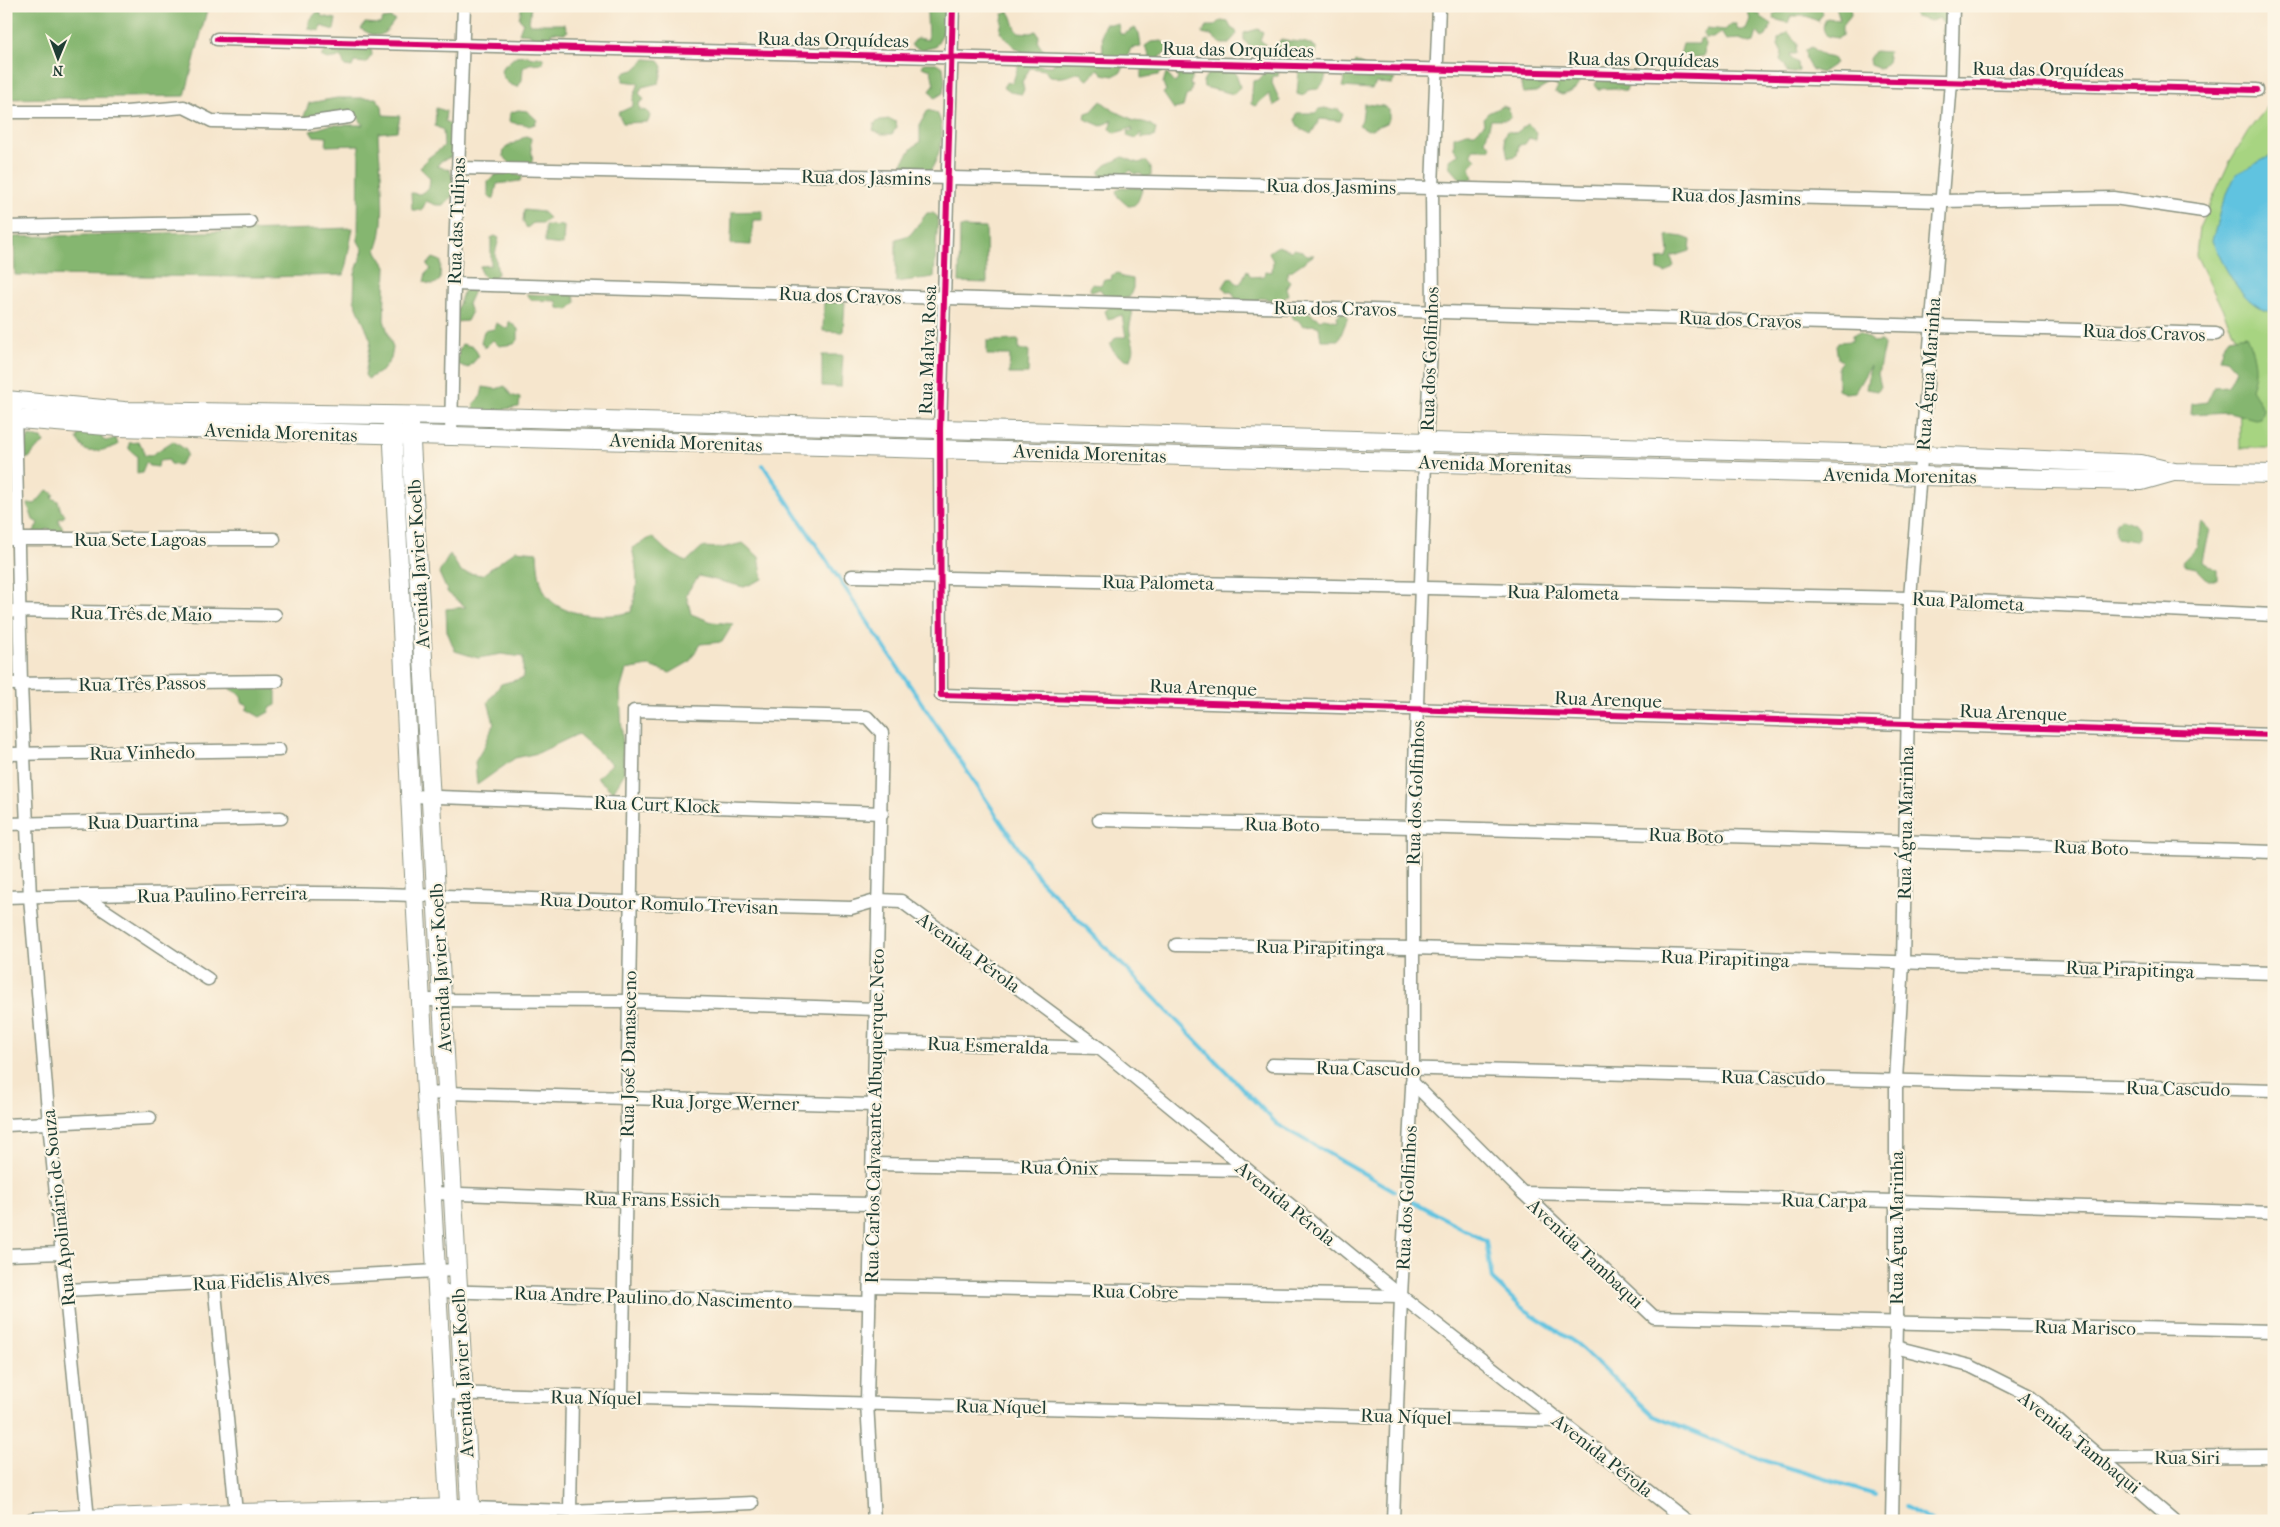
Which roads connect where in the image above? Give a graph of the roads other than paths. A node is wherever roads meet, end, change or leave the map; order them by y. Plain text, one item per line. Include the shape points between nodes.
1 (464, 6) edge
2 (953, 6) edge
3 (1440, 6) edge
4 (1953, 6) edge
5 (217, 39) dead end
6 (463, 45) junction
7 (952, 57) junction
8 (1435, 69) junction
9 (1951, 82) junction
10 (2258, 90) dead end
11 (6, 112) edge
12 (348, 117) dead end
13 (459, 168) junction
14 (948, 179) junction
15 (1432, 188) junction
16 (1942, 201) junction
17 (2203, 211) dead end
18 (250, 222) dead end
19 (6, 227) edge
20 (454, 284) junction
21 (944, 298) junction
22 (1433, 310) junction
23 (1932, 324) junction
24 (2216, 334) dead end
25 (10, 401) edge
26 (401, 416) junction
27 (451, 416) junction
28 (10, 419) edge
29 (940, 430) junction
30 (392, 435) junction
31 (410, 435) junction
32 (451, 436) junction
33 (1426, 442) junction
34 (940, 449) junction
35 (1922, 455) junction
36 (1425, 462) junction
37 (2174, 472) junction
38 (2274, 474) edge
39 (1921, 476) junction
40 (12, 539) edge
41 (274, 539) dead end
42 (852, 576) dead end
43 (942, 576) junction
44 (1421, 589) junction
45 (1910, 598) junction
46 (6, 611) edge
47 (20, 611) junction
48 (275, 615) dead end
49 (2274, 615) edge
50 (277, 681) dead end
51 (6, 684) edge
52 (21, 684) junction
53 (941, 695) joint
54 (1418, 708) junction
55 (634, 711) joint
56 (1907, 724) junction
57 (2274, 735) edge
58 (279, 750) dead end
59 (6, 754) edge
60 (24, 754) junction
61 (410, 796) junction
62 (432, 796) junction
63 (632, 803) junction
64 (882, 813) junction
65 (281, 818) dead end
66 (1099, 820) dead end
67 (6, 824) edge
68 (26, 824) junction
69 (1413, 826) junction
70 (1905, 842) junction
71 (2274, 852) edge
72 (415, 895) junction
73 (83, 896) junction
74 (438, 896) junction
75 (6, 897) edge
76 (30, 897) junction
77 (879, 900) junction
78 (631, 903) junction
79 (1176, 945) dead end
80 (1412, 948) junction
81 (1903, 963) junction
82 (2274, 973) edge
83 (208, 979) dead end
84 (442, 999) junction
85 (421, 1000) junction
86 (629, 1001) junction
87 (876, 1009) junction
88 (876, 1042) junction
89 (1100, 1048) junction
90 (1272, 1065) dead end
91 (1413, 1068) junction
92 (1896, 1080) junction
93 (1412, 1082) junction
94 (2274, 1090) edge
95 (446, 1093) junction
96 (426, 1094) junction
97 (627, 1100) junction
98 (874, 1105) junction
99 (150, 1118) dead end
100 (49, 1123) junction
101 (6, 1125) edge
102 (873, 1164) junction
103 (1246, 1170) junction
104 (432, 1193) junction
105 (452, 1193) junction
106 (1523, 1193) junction
107 (625, 1200) junction
108 (1896, 1201) junction
109 (872, 1204) junction
110 (2274, 1213) edge
111 (61, 1253) junction
112 (6, 1255) edge
113 (456, 1270) junction
114 (436, 1271) junction
115 (214, 1282) junction
116 (870, 1286) junction
117 (66, 1290) junction
118 (437, 1291) junction
119 (457, 1292) junction
120 (624, 1296) junction
121 (1401, 1296) junction
122 (869, 1303) junction
123 (1896, 1323) junction
124 (2274, 1331) edge
125 (1895, 1347) junction
126 (443, 1393) junction
127 (463, 1394) junction
128 (572, 1397) junction
129 (622, 1398) junction
130 (867, 1403) junction
131 (1396, 1416) junction
132 (1559, 1421) junction
133 (2274, 1456) edge
134 (2101, 1457) junction
135 (752, 1503) dead end
136 (570, 1511) junction
137 (236, 1513) junction
138 (470, 1514) edge
139 (450, 1515) edge
140 (88, 1519) junction
141 (45, 1520) edge
142 (874, 1521) edge
143 (1393, 1521) edge
144 (1687, 1521) edge
145 (1892, 1521) edge
146 (2174, 1521) edge

1 - 6 street, Rua das Tulipas
2 - 7 street, Rua Malva Rosa
3 - 8 street, Rua dos Golfinhos
4 - 9 street, Rua Água Marinha
5 - 6 street, Rua das Orquídeas
6 - 7 street, Rua das Orquídeas
6 - 13 street, Rua das Tulipas
7 - 8 street, Rua das Orquídeas
7 - 14 street, Rua Malva Rosa
8 - 9 street, Rua das Orquídeas
8 - 15 street, Rua dos Golfinhos
9 - 10 street, Rua das Orquídeas
9 - 16 street, Rua Água Marinha
11 - 12 street via 126,112 184,107 212,120 305,124
13 - 14 street, Rua dos Jasmins
13 - 20 street, Rua das Tulipas
14 - 15 street, Rua dos Jasmins
14 - 21 street, Rua Malva Rosa
15 - 16 street, Rua dos Jasmins
15 - 22 street, Rua dos Golfinhos
16 - 17 street, Rua dos Jasmins via 2114,198
16 - 23 street, Rua Água Marinha
18 - 19 street
20 - 21 street, Rua dos Cravos
20 - 27 street, Rua das Tulipas
21 - 22 street, Rua dos Cravos
21 - 29 street, Rua Malva Rosa
22 - 23 street, Rua dos Cravos
22 - 33 street, Rua dos Golfinhos
23 - 24 street, Rua dos Cravos
23 - 35 street, Rua Água Marinha
25 - 26 main road, Avenida Morenitas via 124,411
25 - 28 street, Rua Apolinário de Souza
26 - 27 main road, Avenida Morenitas
26 - 30 main road, Avenida Javier Koelb
26 - 31 main road, Avenida Javier Koelb
27 - 29 main road, Avenida Morenitas
27 - 32 street, Rua das Tulipas
28 - 30 main road, Avenida Morenitas via 118,427
28 - 40 street, Rua Apolinário de Souza
29 - 33 main road, Avenida Morenitas
29 - 34 street, Rua Malva Rosa
30 - 31 main road, Avenida Morenitas
30 - 61 main road, Avenida Javier Koelb
31 - 32 main road, Avenida Morenitas
31 - 62 main road, Avenida Javier Koelb
32 - 34 main road, Avenida Morenitas
33 - 35 main road, Avenida Morenitas
33 - 36 street, Rua dos Golfinhos
34 - 36 main road, Avenida Morenitas
34 - 43 street, Rua Malva Rosa
35 - 37 main road, Avenida Morenitas via 2141,464
35 - 39 street, Rua Água Marinha
36 - 39 main road, Avenida Morenitas
36 - 44 street, Rua dos Golfinhos
37 - 38 main road, Avenida Morenitas
37 - 39 main road, Avenida Morenitas via 2142,481
39 - 45 street, Rua Água Marinha
40 - 41 street, Rua Sete Lagoas
40 - 47 street, Rua Apolinário de Souza
42 - 43 street, Rua Palometa
43 - 44 street, Rua Palometa
43 - 53 street, Rua Malva Rosa
44 - 45 street, Rua Palometa
44 - 54 street, Rua dos Golfinhos
45 - 49 street, Rua Palometa
45 - 56 street, Rua Água Marinha
46 - 47 street, Rua Três de Maio
47 - 48 street, Rua Três de Maio
47 - 52 street, Rua Apolinário de Souza
50 - 52 street, Rua Três Passos
51 - 52 street, Rua Três Passos
52 - 60 street, Rua Apolinário de Souza
53 - 54 street, Rua Arenque
54 - 56 street, Rua Arenque
54 - 69 street, Rua dos Golfinhos
55 - 63 street, Rua José Damasceno
55 - 64 street, Rua Carlos Calvacante Albuquerque Neto via 867,717 882,733
56 - 57 street, Rua Arenque
56 - 70 street, Rua Água Marinha
58 - 60 street, Rua Vinhedo
59 - 60 street, Rua Vinhedo
60 - 68 street, Rua Apolinário de Souza
61 - 62 street, Rua Curt Klock
61 - 72 main road, Avenida Javier Koelb
62 - 63 street, Rua Curt Klock
62 - 74 main road, Avenida Javier Koelb
63 - 64 street, Rua Curt Klock
63 - 78 street, Rua José Damasceno
64 - 77 street, Rua Carlos Calvacante Albuquerque Neto
65 - 68 street, Rua Duartina
66 - 69 street, Rua Boto
67 - 68 street, Rua Duartina
68 - 76 street, Rua Apolinário de Souza
69 - 70 street, Rua Boto
69 - 80 street, Rua dos Golfinhos
70 - 71 street, Rua Boto
70 - 81 street, Rua Água Marinha
72 - 73 street, Rua Paulino Ferreira
72 - 74 street, Rua Paulino Ferreira
72 - 85 main road, Avenida Javier Koelb
73 - 76 street, Rua Paulino Ferreira
73 - 83 street
74 - 78 street, Rua Doutor Romulo Trevisan
74 - 84 main road, Avenida Javier Koelb
75 - 76 street, Rua Paulino Ferreira
76 - 100 street, Rua Apolinário de Souza
77 - 78 street, Rua Doutor Romulo Trevisan via 851,908
77 - 87 street, Rua Carlos Calvacante Albuquerque Neto
77 - 89 street, Avenida Pérola via 901,902
78 - 86 street, Rua José Damasceno
79 - 80 street, Rua Pirapitinga
80 - 81 street, Rua Pirapitinga
80 - 91 street, Rua dos Golfinhos
81 - 82 street, Rua Pirapitinga
81 - 92 street, Rua Água Marinha
84 - 85 street
84 - 86 street
84 - 95 main road, Avenida Javier Koelb
85 - 96 main road, Avenida Javier Koelb
86 - 87 street
86 - 97 street, Rua José Damasceno
87 - 88 street, Rua Carlos Calvacante Albuquerque Neto
88 - 89 street, Rua Esmeralda
88 - 98 street, Rua Carlos Calvacante Albuquerque Neto
89 - 103 street, Avenida Pérola
90 - 91 street, Rua Cascudo
91 - 92 street, Rua Cascudo
91 - 93 street, Rua dos Golfinhos
92 - 94 street, Rua Cascudo
92 - 108 street, Rua Água Marinha
93 - 106 street, Avenida Tambaqui
93 - 121 street, Rua dos Golfinhos
95 - 96 street, Rua Jorge Werner
95 - 97 street, Rua Jorge Werner
95 - 105 main road, Avenida Javier Koelb
96 - 104 main road, Avenida Javier Koelb
97 - 98 street, Rua Jorge Werner
97 - 107 street, Rua José Damasceno
98 - 102 street, Rua Carlos Calvacante Albuquerque Neto
99 - 100 street
100 - 101 street
100 - 111 street, Rua Apolinário de Souza
102 - 103 street, Rua Ônix
102 - 109 street, Rua Carlos Calvacante Albuquerque Neto
103 - 121 street, Avenida Pérola
104 - 105 street, Rua Frans Essich
104 - 114 main road, Avenida Javier Koelb
105 - 107 street, Rua Frans Essich
105 - 113 main road, Avenida Javier Koelb
106 - 108 street, Rua Carpa
106 - 123 street, Avenida Tambaqui via 1654,1317
107 - 109 street, Rua Frans Essich
107 - 120 street, Rua José Damasceno
108 - 110 street, Rua Carpa
108 - 123 street, Rua Água Marinha
109 - 116 street, Rua Carlos Calvacante Albuquerque Neto
111 - 112 street
111 - 117 street, Rua Apolinário de Souza
113 - 114 street, Rua Fidelis Alves
113 - 119 main road, Avenida Javier Koelb
114 - 115 street, Rua Fidelis Alves
114 - 118 main road, Avenida Javier Koelb
115 - 117 street, Rua Fidelis Alves
115 - 137 street
116 - 121 street, Rua Cobre
116 - 122 street, Rua Carlos Calvacante Albuquerque Neto
117 - 140 street, Rua Apolinário de Souza
118 - 119 street, Rua Andre Paulino do Nascimento
118 - 126 main road, Avenida Javier Koelb
119 - 120 street, Rua Andre Paulino do Nascimento
119 - 127 main road, Avenida Javier Koelb
120 - 122 street, Rua Andre Paulino do Nascimento
120 - 129 street, Rua José Damasceno
121 - 131 street, Rua dos Golfinhos
121 - 132 street, Avenida Pérola
122 - 130 street, Rua Carlos Calvacante Albuquerque Neto
123 - 124 street, Rua Marisco
123 - 125 street, Rua Água Marinha
125 - 134 street, Avenida Tambaqui via 1970,1366 2028,1395
125 - 145 street, Rua Água Marinha
126 - 127 street, Rua Níquel
126 - 139 main road, Avenida Javier Koelb
127 - 128 street, Rua Níquel
127 - 138 main road, Avenida Javier Koelb
128 - 129 street, Rua Níquel
128 - 136 street
129 - 130 street, Rua Níquel
130 - 131 street, Rua Níquel
130 - 142 street, Rua Carlos Calvacante Albuquerque Neto
131 - 132 street, Rua Níquel
131 - 143 street, Rua dos Golfinhos
132 - 144 street, Avenida Pérola
133 - 134 street, Rua Siri
134 - 146 street, Avenida Tambaqui
135 - 136 street
136 - 138 street
137 - 139 main road
137 - 140 main road
138 - 139 main road
140 - 141 main road

